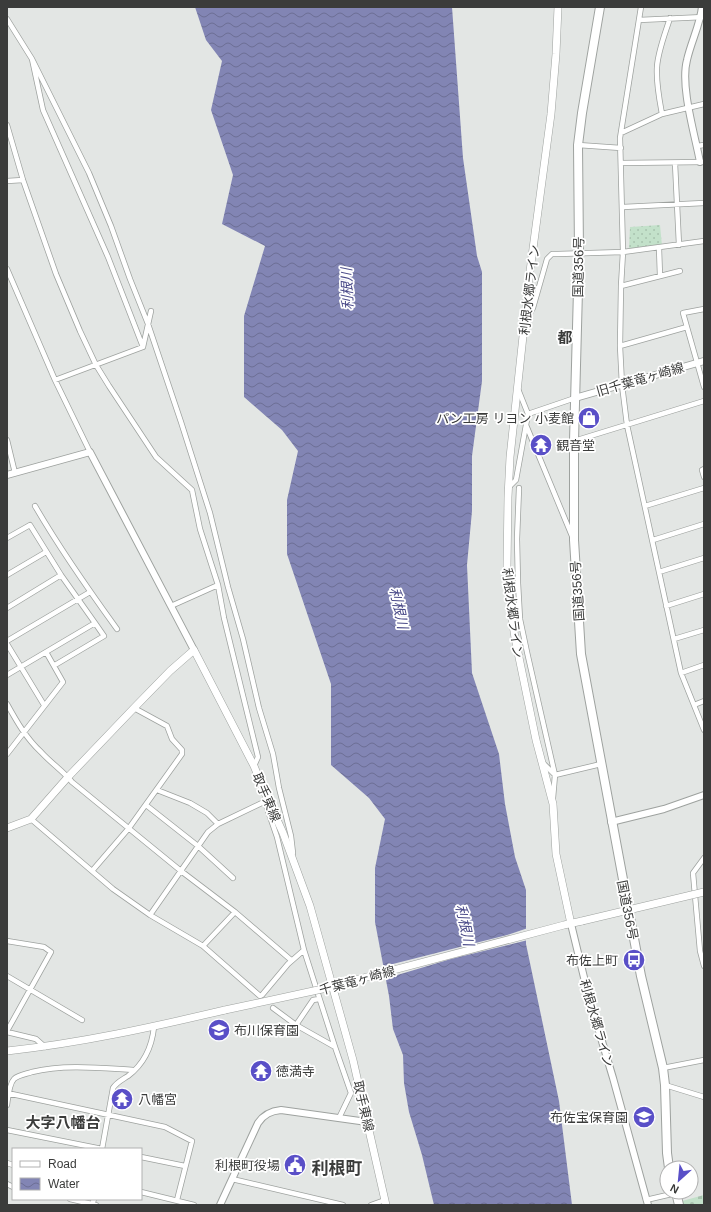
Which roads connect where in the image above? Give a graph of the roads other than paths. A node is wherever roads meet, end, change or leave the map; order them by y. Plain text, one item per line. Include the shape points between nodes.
1 (558, 7) edge
2 (600, 7) edge
3 (641, 7) edge
4 (702, 7) edge
5 (702, 17) edge
6 (670, 18) junction
7 (7, 19) edge
8 (639, 20) junction
9 (32, 59) junction
10 (704, 104) edge
11 (689, 107) junction
12 (662, 114) junction
13 (7, 125) edge
14 (621, 132) junction
15 (578, 145) junction
16 (704, 145) edge
17 (697, 146) junction
18 (621, 148) junction
19 (702, 162) edge
20 (621, 163) junction
21 (675, 163) junction
22 (23, 180) junction
23 (7, 181) edge
24 (704, 203) edge
25 (677, 204) junction
26 (623, 207) junction
27 (704, 241) edge
28 (679, 245) junction
29 (658, 248) junction
30 (579, 252) junction
31 (623, 252) junction
32 (7, 270) edge
33 (680, 271) dead end
34 (660, 276) junction
35 (620, 286) junction
36 (704, 309) edge
37 (151, 311) dead end
38 (525, 316) junction
39 (148, 324) junction
40 (687, 327) junction
41 (620, 346) junction
42 (143, 347) junction
43 (704, 361) edge
44 (697, 363) junction
45 (96, 365) junction
46 (55, 380) junction
47 (622, 385) junction
48 (704, 387) edge
49 (517, 388) junction
50 (575, 398) junction
51 (704, 401) edge
52 (528, 414) junction
53 (526, 425) junction
54 (627, 425) junction
55 (7, 440) edge
56 (574, 441) junction
57 (90, 452) junction
58 (704, 469) edge
59 (15, 473) junction
60 (7, 475) edge
61 (704, 477) edge
62 (508, 488) junction
63 (519, 488) dead end
64 (704, 488) edge
65 (35, 506) dead end
66 (645, 506) junction
67 (704, 524) edge
68 (7, 538) edge
69 (574, 540) junction
70 (653, 540) junction
71 (46, 552) junction
72 (704, 558) edge
73 (659, 572) junction
74 (7, 575) edge
75 (61, 575) junction
76 (218, 585) junction
77 (90, 592) junction
78 (704, 594) edge
79 (78, 599) junction
80 (171, 606) junction
81 (666, 606) junction
82 (7, 608) edge
83 (95, 623) junction
84 (117, 629) dead end
85 (704, 630) edge
86 (674, 638) junction
87 (7, 643) edge
88 (194, 650) junction
89 (46, 652) junction
90 (55, 665) junction
91 (704, 665) edge
92 (21, 667) junction
93 (681, 673) junction
94 (7, 675) edge
95 (704, 701) edge
96 (7, 704) edge
97 (44, 705) junction
98 (694, 705) junction
99 (134, 708) junction
100 (704, 730) edge
101 (23, 733) junction
102 (7, 754) edge
103 (541, 762) junction
104 (601, 764) junction
105 (254, 766) junction
106 (555, 776) junction
107 (68, 777) junction
108 (157, 790) junction
109 (704, 795) edge
110 (268, 800) junction
111 (553, 804) junction
112 (146, 805) junction
113 (31, 819) junction
114 (611, 822) junction
115 (218, 824) junction
116 (7, 828) edge
117 (129, 828) junction
118 (198, 846) junction
119 (704, 858) edge
120 (294, 859) junction
121 (92, 871) junction
122 (181, 871) junction
123 (233, 878) dead end
124 (704, 892) edge
125 (235, 912) junction
126 (150, 915) junction
127 (568, 924) junction
128 (7, 941) edge
129 (203, 946) junction
130 (304, 950) junction
131 (291, 960) junction
132 (704, 966) edge
133 (7, 976) edge
134 (330, 987) junction
135 (29, 989) junction
136 (320, 999) junction
137 (273, 1008) dead end
138 (82, 1020) dead end
139 (296, 1025) junction
140 (154, 1027) junction
141 (7, 1031) edge
142 (46, 1047) junction
143 (335, 1047) junction
144 (7, 1052) edge
145 (704, 1060) edge
146 (663, 1068) junction
147 (134, 1070) junction
148 (665, 1085) junction
149 (8, 1093) edge
150 (704, 1097) edge
151 (7, 1105) edge
152 (108, 1114) junction
153 (339, 1118) junction
154 (367, 1122) junction
155 (7, 1130) edge
156 (97, 1148) edge
157 (102, 1148) edge
158 (142, 1157) edge
159 (668, 1160) edge
160 (186, 1166) junction
161 (232, 1179) junction
162 (142, 1192) edge
163 (659, 1198) edge
164 (76, 1200) edge
165 (177, 1200) junction
166 (647, 1202) edge
167 (94, 1203) edge
168 (385, 1203) edge
169 (194, 1205) edge
170 (220, 1205) edge
171 (343, 1205) edge
172 (371, 1205) edge

1 - 38 main road, 利根水郷ライン via 551,114
2 - 15 highway, 国道356号
3 - 8 street
4 - 5 street
5 - 6 street
5 - 11 street via 686,60
6 - 8 street
6 - 12 street via 657,66
7 - 9 street
8 - 14 street
9 - 39 street via 91,180
9 - 42 street via 43,110 108,257
10 - 11 street
11 - 12 street
11 - 17 street
12 - 14 street
13 - 22 street
14 - 18 street
15 - 18 street
15 - 30 highway, 国道356号
16 - 17 street
17 - 19 street
18 - 20 street
19 - 21 street
20 - 21 street
20 - 26 street
21 - 25 street
22 - 23 street
22 - 45 street via 56,274
24 - 25 street
25 - 26 street
25 - 28 street
26 - 31 street
27 - 28 street
28 - 29 street
29 - 31 street
29 - 34 street
30 - 31 street
30 - 38 street via 552,254 547,259 533,308
30 - 50 highway, 国道356号
31 - 35 street
32 - 46 street
33 - 34 street
34 - 35 street
35 - 41 street
36 - 40 street via 683,314
37 - 39 street
38 - 49 main road, 利根水郷ライン
39 - 42 street
39 - 120 street via 210,513 273,754
40 - 41 street
40 - 44 street
41 - 47 street
42 - 45 street
43 - 44 street, 旧千葉竜ヶ崎線
44 - 47 street, 旧千葉竜ヶ崎線
44 - 48 street
45 - 46 street
45 - 76 street via 156,457 192,490 200,529
46 - 57 street
47 - 50 street, 旧千葉竜ヶ崎線
47 - 54 street
49 - 52 street
49 - 62 main road, 利根水郷ライン
50 - 52 street
50 - 56 highway, 国道356号
51 - 54 street
52 - 53 street
53 - 62 street via 516,480
53 - 69 street
54 - 56 street
54 - 66 street
55 - 59 street
56 - 69 highway, 国道356号
57 - 59 street
57 - 80 street
58 - 61 street
59 - 60 street
62 - 103 main road, 利根水郷ライン via 507,566 511,611
63 - 106 street via 520,619
64 - 66 street
65 - 77 street via 55,541
66 - 70 street
67 - 70 street
68 - 71 street via 30,525
69 - 104 highway, 国道356号 via 581,654
70 - 73 street
71 - 74 street
71 - 75 street
72 - 73 street
73 - 81 street
75 - 79 street
75 - 82 street
76 - 80 street
76 - 105 street via 258,757
77 - 79 street
77 - 84 street
78 - 81 street
79 - 83 street
79 - 87 street
80 - 88 street
81 - 86 street
83 - 89 street
83 - 90 street via 104,636
85 - 86 street
86 - 93 street
87 - 92 street
88 - 99 main road
88 - 105 main road, 取手東線
89 - 90 street
89 - 92 street
90 - 97 street via 63,682
91 - 93 street
92 - 94 street
92 - 97 street
93 - 98 street
95 - 98 street
96 - 101 street
97 - 101 street
98 - 100 street
99 - 107 main road
99 - 108 street via 166,726 172,739 182,750 182,754
101 - 102 street
101 - 107 street
103 - 106 street
103 - 111 main road, 利根水郷ライン
104 - 106 street
104 - 114 highway, 国道356号
105 - 110 main road, 取手東線
106 - 111 street
107 - 113 main road
107 - 117 street
108 - 112 street
108 - 115 street via 207,813
109 - 114 street via 664,809
110 - 115 street
110 - 120 main road, 取手東線
110 - 130 street via 266,805 277,837
111 - 127 main road, 利根水郷ライン via 556,854
112 - 117 street
112 - 118 street
113 - 116 main road
113 - 121 street
114 - 146 highway, 国道356号 via 641,976
115 - 118 street via 208,832
117 - 121 street
117 - 122 street
118 - 122 street
118 - 123 street
119 - 132 street via 693,873 700,952
120 - 134 main road, 取手東線 via 314,918
121 - 126 street via 113,890
122 - 125 street
122 - 126 street
124 - 127 main road, 千葉竜ヶ崎線, bridge
125 - 129 street
125 - 131 street
126 - 129 street
127 - 134 main road, 千葉竜ヶ崎線
127 - 166 street, 利根水郷ライン
128 - 135 street via 44,947 51,952
129 - 131 street via 260,996
130 - 131 street
130 - 136 street
133 - 135 street
134 - 140 main road, 千葉竜ヶ崎線, bridge
134 - 154 main road, 取手東線 via 353,1060
135 - 138 street
135 - 141 street
136 - 139 street via 313,1000
136 - 143 street
137 - 139 street
139 - 143 street
140 - 142 main road, 千葉竜ヶ崎線
140 - 147 street via 147,1053
141 - 142 street via 36,1039
142 - 144 main road, 千葉竜ヶ崎線
143 - 153 street via 351,1093
145 - 146 street
146 - 148 highway, 国道356号
147 - 149 street via 63,1067 43,1070 15,1078
147 - 152 street via 113,1088
148 - 150 street
148 - 159 highway, 国道356号
149 - 151 street
149 - 152 street
152 - 157 street
152 - 160 street via 165,1127 192,1140
153 - 154 street
153 - 161 street via 281,1110 261,1117
154 - 168 main road, 取手東線
155 - 156 street
158 - 160 street
160 - 165 street
161 - 170 street
161 - 171 street
162 - 165 street
163 - 166 street
164 - 167 street
165 - 169 street
168 - 172 street

